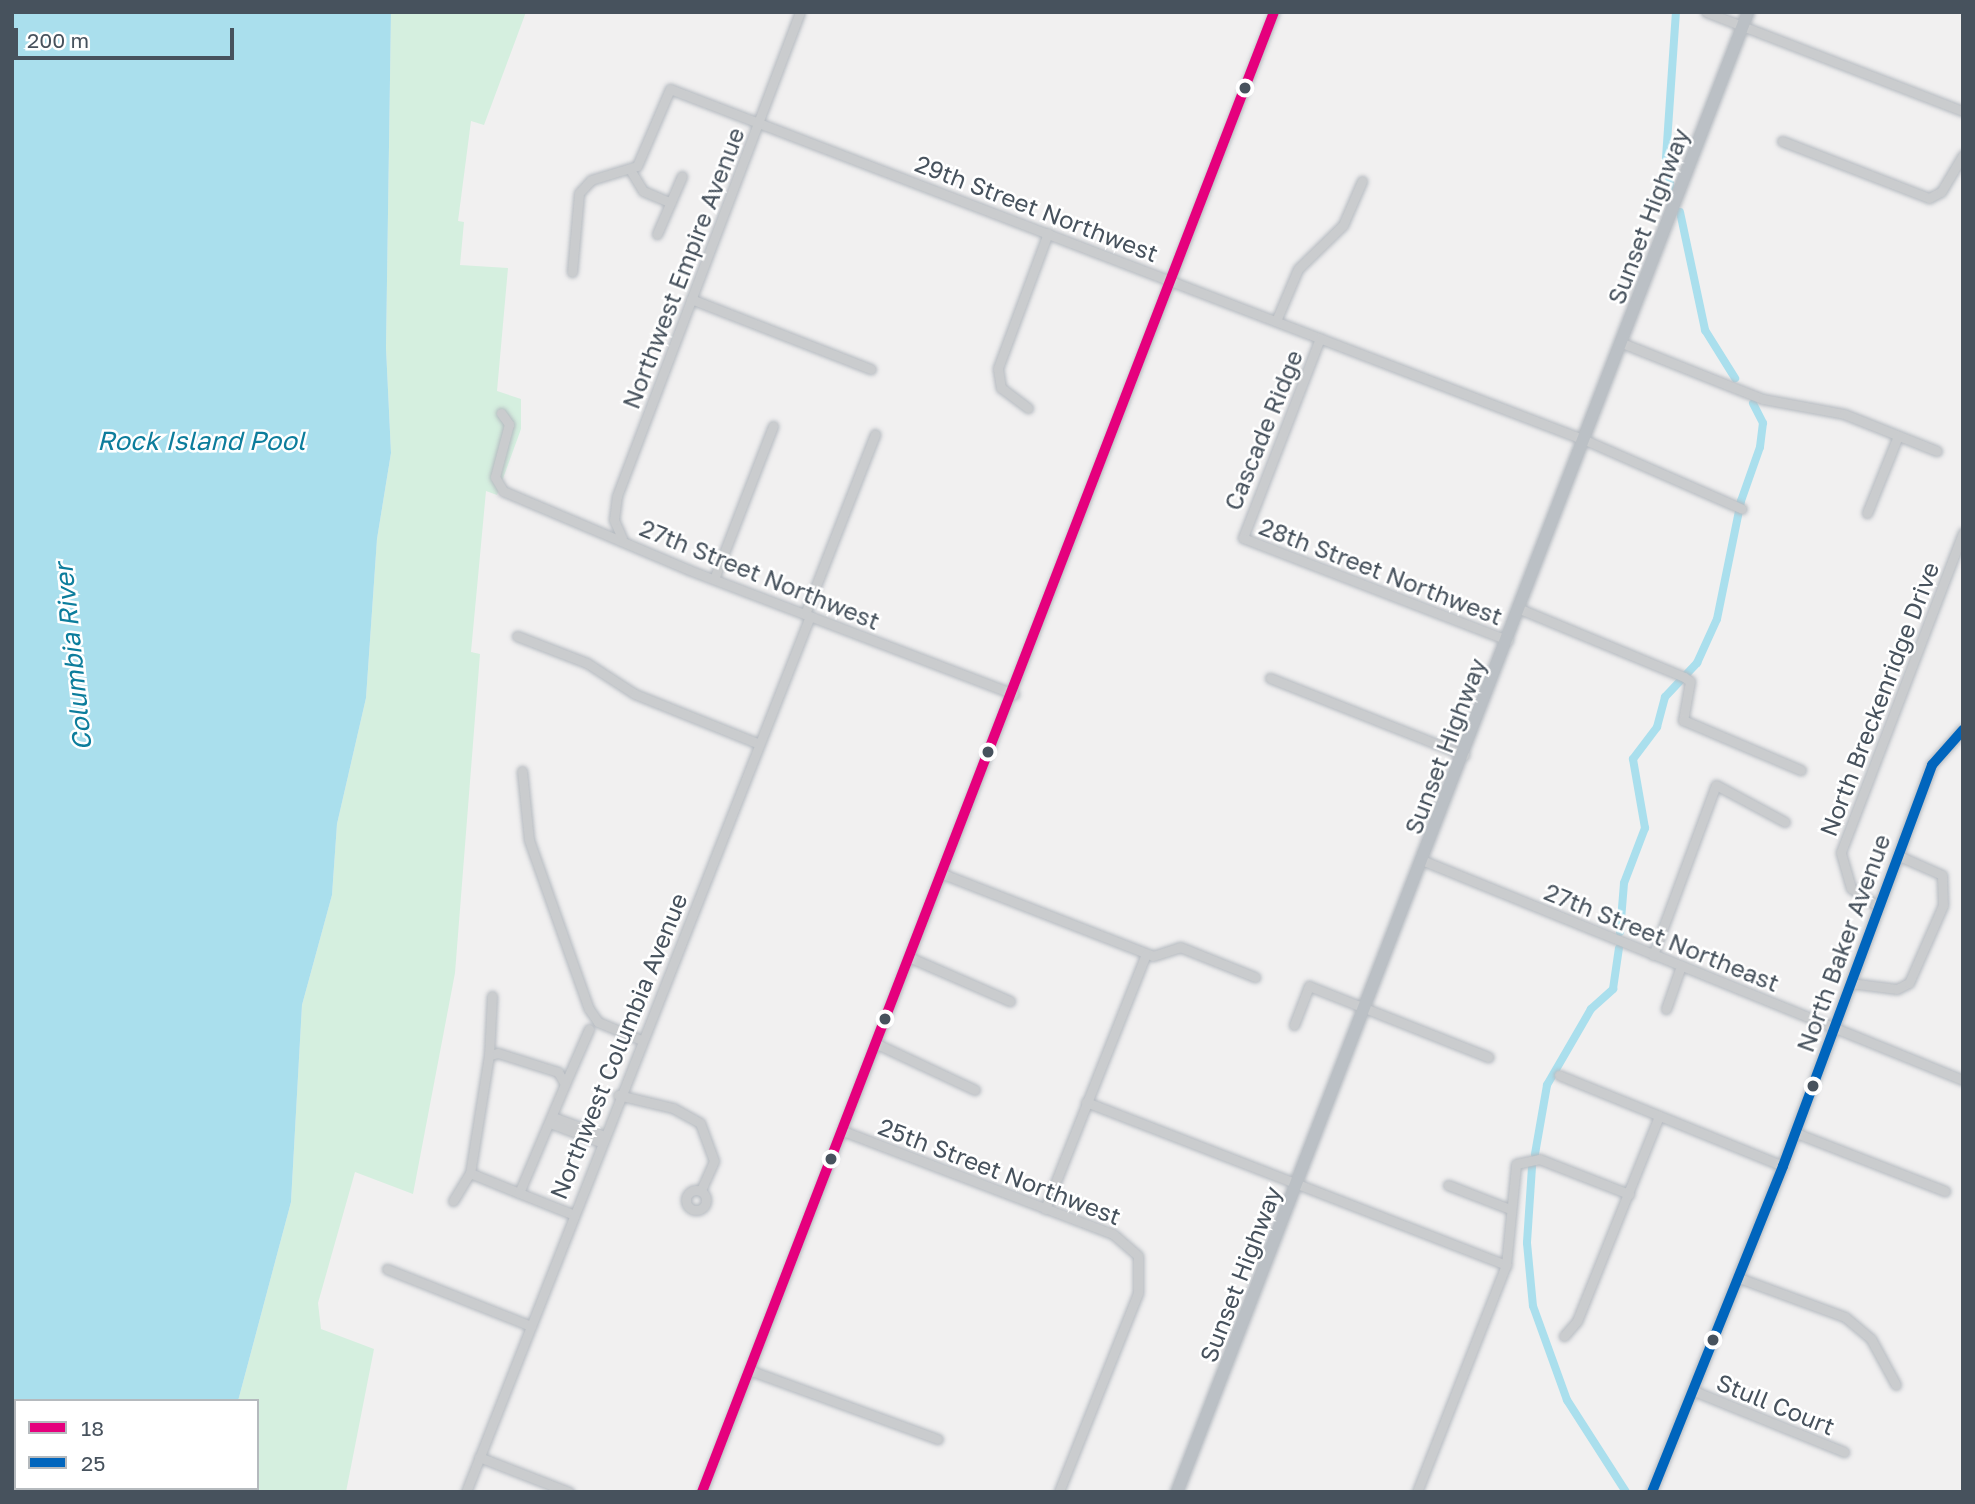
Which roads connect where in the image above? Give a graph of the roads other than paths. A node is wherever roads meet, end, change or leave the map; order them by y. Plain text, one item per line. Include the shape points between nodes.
1 (800, 12) edge
2 (1275, 12) edge
3 (1706, 12) edge
4 (1748, 12) edge
5 (1743, 27) junction
6 (1963, 111) edge
7 (758, 122) junction
8 (1782, 141) dead end
9 (1963, 155) edge
10 (631, 171) junction
11 (682, 176) dead end
12 (1362, 181) dead end
13 (671, 203) junction
14 (1048, 233) junction
15 (657, 234) dead end
16 (572, 272) dead end
17 (1173, 280) junction
18 (691, 299) junction
19 (1276, 321) junction
20 (1320, 338) junction
21 (1622, 343) junction
22 (871, 369) dead end
23 (1028, 408) dead end
24 (501, 413) dead end
25 (773, 426) dead end
26 (876, 434) dead end
27 (1898, 436) junction
28 (1585, 440) junction
29 (1937, 451) dead end
30 (1742, 509) dead end
31 (1867, 513) dead end
32 (1963, 532) edge
33 (1242, 536) joint
34 (622, 538) junction
35 (714, 579) junction
36 (1520, 609) junction
37 (807, 615) junction
38 (517, 636) dead end
39 (1508, 640) junction
40 (1270, 678) dead end
41 (1014, 694) junction
42 (1963, 730) edge
43 (757, 743) junction
44 (1464, 755) junction
45 (1801, 770) dead end
46 (522, 771) dead end
47 (1785, 822) dead end
48 (1897, 855) junction
49 (1424, 860) junction
50 (943, 874) junction
51 (1879, 907) junction
52 (1146, 954) junction
53 (1653, 955) junction
54 (911, 958) junction
55 (1681, 966) junction
56 (1255, 977) dead end
57 (1850, 983) junction
58 (492, 996) dead end
59 (1010, 1001) dead end
60 (1366, 1009) junction
61 (1665, 1009) dead end
62 (1294, 1025) dead end
63 (1832, 1028) junction
64 (589, 1029) dead end
65 (639, 1039) junction
66 (877, 1044) junction
67 (489, 1055) junction
68 (1488, 1057) dead end
69 (1559, 1075) dead end
70 (1963, 1080) edge
71 (565, 1084) junction
72 (975, 1090) dead end
73 (618, 1095) junction
74 (1086, 1102) junction
75 (1659, 1116) junction
76 (552, 1120) junction
77 (843, 1131) junction
78 (1796, 1133) junction
79 (601, 1138) junction
80 (1783, 1166) junction
81 (470, 1173) junction
82 (1297, 1185) junction
83 (1448, 1185) dead end
84 (701, 1191) dead end
85 (1945, 1191) dead end
86 (519, 1193) junction
87 (1629, 1194) junction
88 (453, 1201) dead end
89 (1045, 1209) junction
90 (1510, 1209) junction
91 (572, 1214) junction
92 (1506, 1265) junction
93 (387, 1269) dead end
94 (1739, 1278) junction
95 (531, 1326) junction
96 (1564, 1336) dead end
97 (749, 1370) junction
98 (1896, 1385) dead end
99 (1694, 1391) junction
100 (938, 1439) dead end
101 (1844, 1452) dead end
102 (479, 1457) junction
103 (466, 1492) edge
104 (569, 1492) edge
105 (702, 1492) edge
106 (1059, 1492) edge
107 (1177, 1492) edge
108 (1417, 1492) edge
109 (1652, 1492) edge

1 - 7 street, Northwest Empire Avenue
2 - 17 street
3 - 5 street
4 - 5 highway, Sunset Highway
5 - 6 street
5 - 21 highway, Sunset Highway
7 - 10 street, 29th Street Northwest via 670,89
7 - 14 street, 29th Street Northwest
7 - 18 street, Northwest Empire Avenue
8 - 9 street via 1929,198 1941,192
10 - 13 street via 643,191
10 - 16 street via 591,180 579,193
11 - 13 street
12 - 19 street, Cascade Ridge via 1343,225 1298,269
13 - 15 street
14 - 17 street, 29th Street Northwest
14 - 23 street via 999,368 1002,388
17 - 19 street, 29th Street Northwest
17 - 41 street
18 - 22 street
18 - 34 street, Northwest Empire Avenue via 617,496 614,520
19 - 20 street, 29th Street Northwest
20 - 28 street, 29th Street Northwest
20 - 33 street, Cascade Ridge
21 - 27 street via 1763,400 1844,414
21 - 28 highway, Sunset Highway
24 - 34 street, 27th Street Northwest via 509,424 496,484
25 - 35 street
26 - 37 street, Northwest Columbia Avenue
27 - 29 street
27 - 31 street
28 - 30 street, 29th Street Northwest via 1697,485
28 - 36 highway, Sunset Highway
32 - 51 street, North Breckenridge Drive via 1841,852 1851,888
33 - 39 street, 28th Street Northwest
34 - 35 street, 27th Street Northwest
35 - 37 street, 27th Street Northwest
36 - 39 highway, Sunset Highway
36 - 45 street via 1684,677 1690,681 1683,720
37 - 41 street, 27th Street Northwest
37 - 43 street, Northwest Columbia Avenue
38 - 43 street via 587,663 635,694
39 - 44 highway, Sunset Highway
40 - 44 street
41 - 50 street
42 - 48 main road, North Baker Avenue via 1935,759
43 - 65 street, Northwest Columbia Avenue
44 - 49 highway, Sunset Highway
46 - 65 street via 528,840 589,1009 598,1022
47 - 53 street via 1716,785
48 - 51 main road, North Baker Avenue
48 - 57 street via 1942,875 1943,905 1909,983 1898,989
49 - 53 street, 27th Street Northeast
49 - 60 highway, Sunset Highway
50 - 52 street
50 - 54 street
51 - 57 main road, North Baker Avenue
52 - 56 street via 1180,947
52 - 74 street
53 - 55 street, 27th Street Northeast
54 - 59 street
54 - 66 street
55 - 61 street
55 - 63 street, 27th Street Northeast
57 - 63 main road, North Baker Avenue
58 - 67 street
60 - 62 street via 1309,986
60 - 68 street
60 - 82 highway, Sunset Highway
63 - 70 street, 27th Street Northeast
63 - 78 main road, North Baker Avenue
64 - 71 street
65 - 73 street, Northwest Columbia Avenue
66 - 72 street
66 - 77 street
67 - 71 street via 558,1072
67 - 81 street
69 - 75 street
71 - 76 street
73 - 79 street, Northwest Columbia Avenue
73 - 84 street via 673,1108 700,1123 714,1161
74 - 82 street
74 - 89 street
75 - 80 street
75 - 87 street
76 - 79 street
76 - 86 street
77 - 89 street, 25th Street Northwest
77 - 97 street
78 - 80 main road, North Baker Avenue
78 - 85 street
79 - 91 street, Northwest Columbia Avenue
80 - 94 main road, North Baker Avenue
81 - 86 street
81 - 88 street
82 - 92 street
82 - 107 highway, Sunset Highway
83 - 90 street
86 - 91 street
87 - 90 street via 1529,1157 1516,1164
87 - 96 street via 1577,1321
89 - 106 street, 25th Street Northwest via 1122,1239 1138,1256 1138,1293
90 - 92 street
91 - 95 street, Northwest Columbia Avenue
92 - 108 street
93 - 95 street
94 - 98 street via 1857,1325 1880,1351
94 - 99 main road, North Baker Avenue
95 - 102 street, Northwest Columbia Avenue
97 - 100 street
97 - 105 street
99 - 101 street, Stull Court
99 - 109 main road, North Baker Avenue
102 - 103 street, Northwest Columbia Avenue
102 - 104 street

